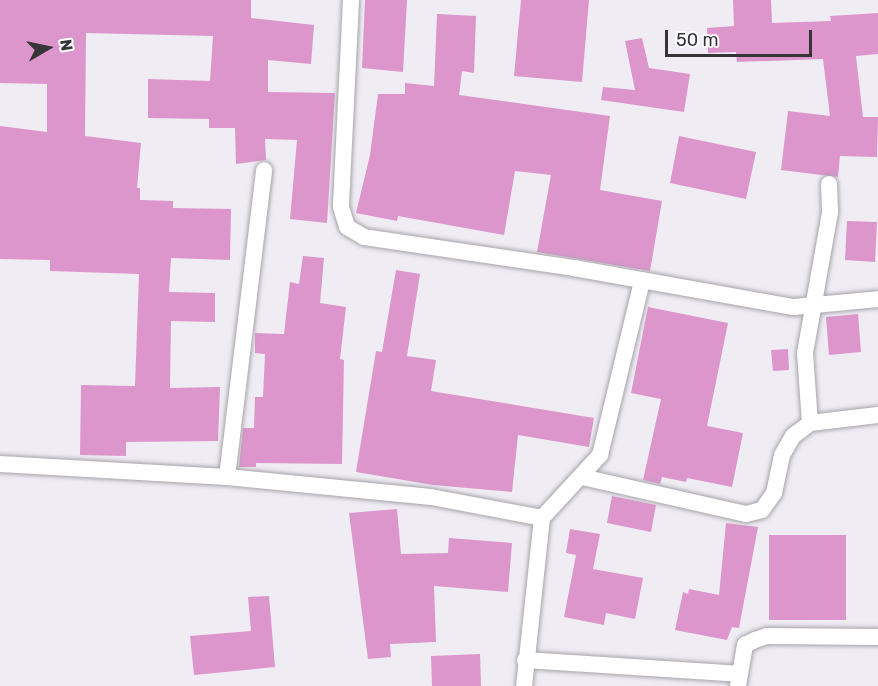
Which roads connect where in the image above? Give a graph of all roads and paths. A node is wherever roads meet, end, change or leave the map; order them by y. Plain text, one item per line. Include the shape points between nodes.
1 (351, 0) edge
2 (264, 170) dead end
3 (829, 184) dead end
4 (642, 281) junction
5 (878, 299) edge
6 (812, 308) junction
7 (878, 415) edge
8 (810, 423) junction
9 (0, 464) edge
10 (227, 477) junction
11 (582, 477) junction
12 (542, 518) junction
13 (878, 637) edge
14 (525, 660) junction
15 (738, 680) edge
16 (524, 686) edge

1 - 4 street via 341,207 348,227 364,237
2 - 10 street
3 - 6 street via 830,212
4 - 6 street
4 - 11 street via 600,455
5 - 6 street
6 - 8 street via 805,353
7 - 8 street
8 - 11 street via 793,436 782,455 774,493 762,510 746,514
9 - 10 street
10 - 12 street via 431,497
11 - 12 street
12 - 14 street
13 - 15 street via 767,636 745,645
14 - 15 street
14 - 16 street

